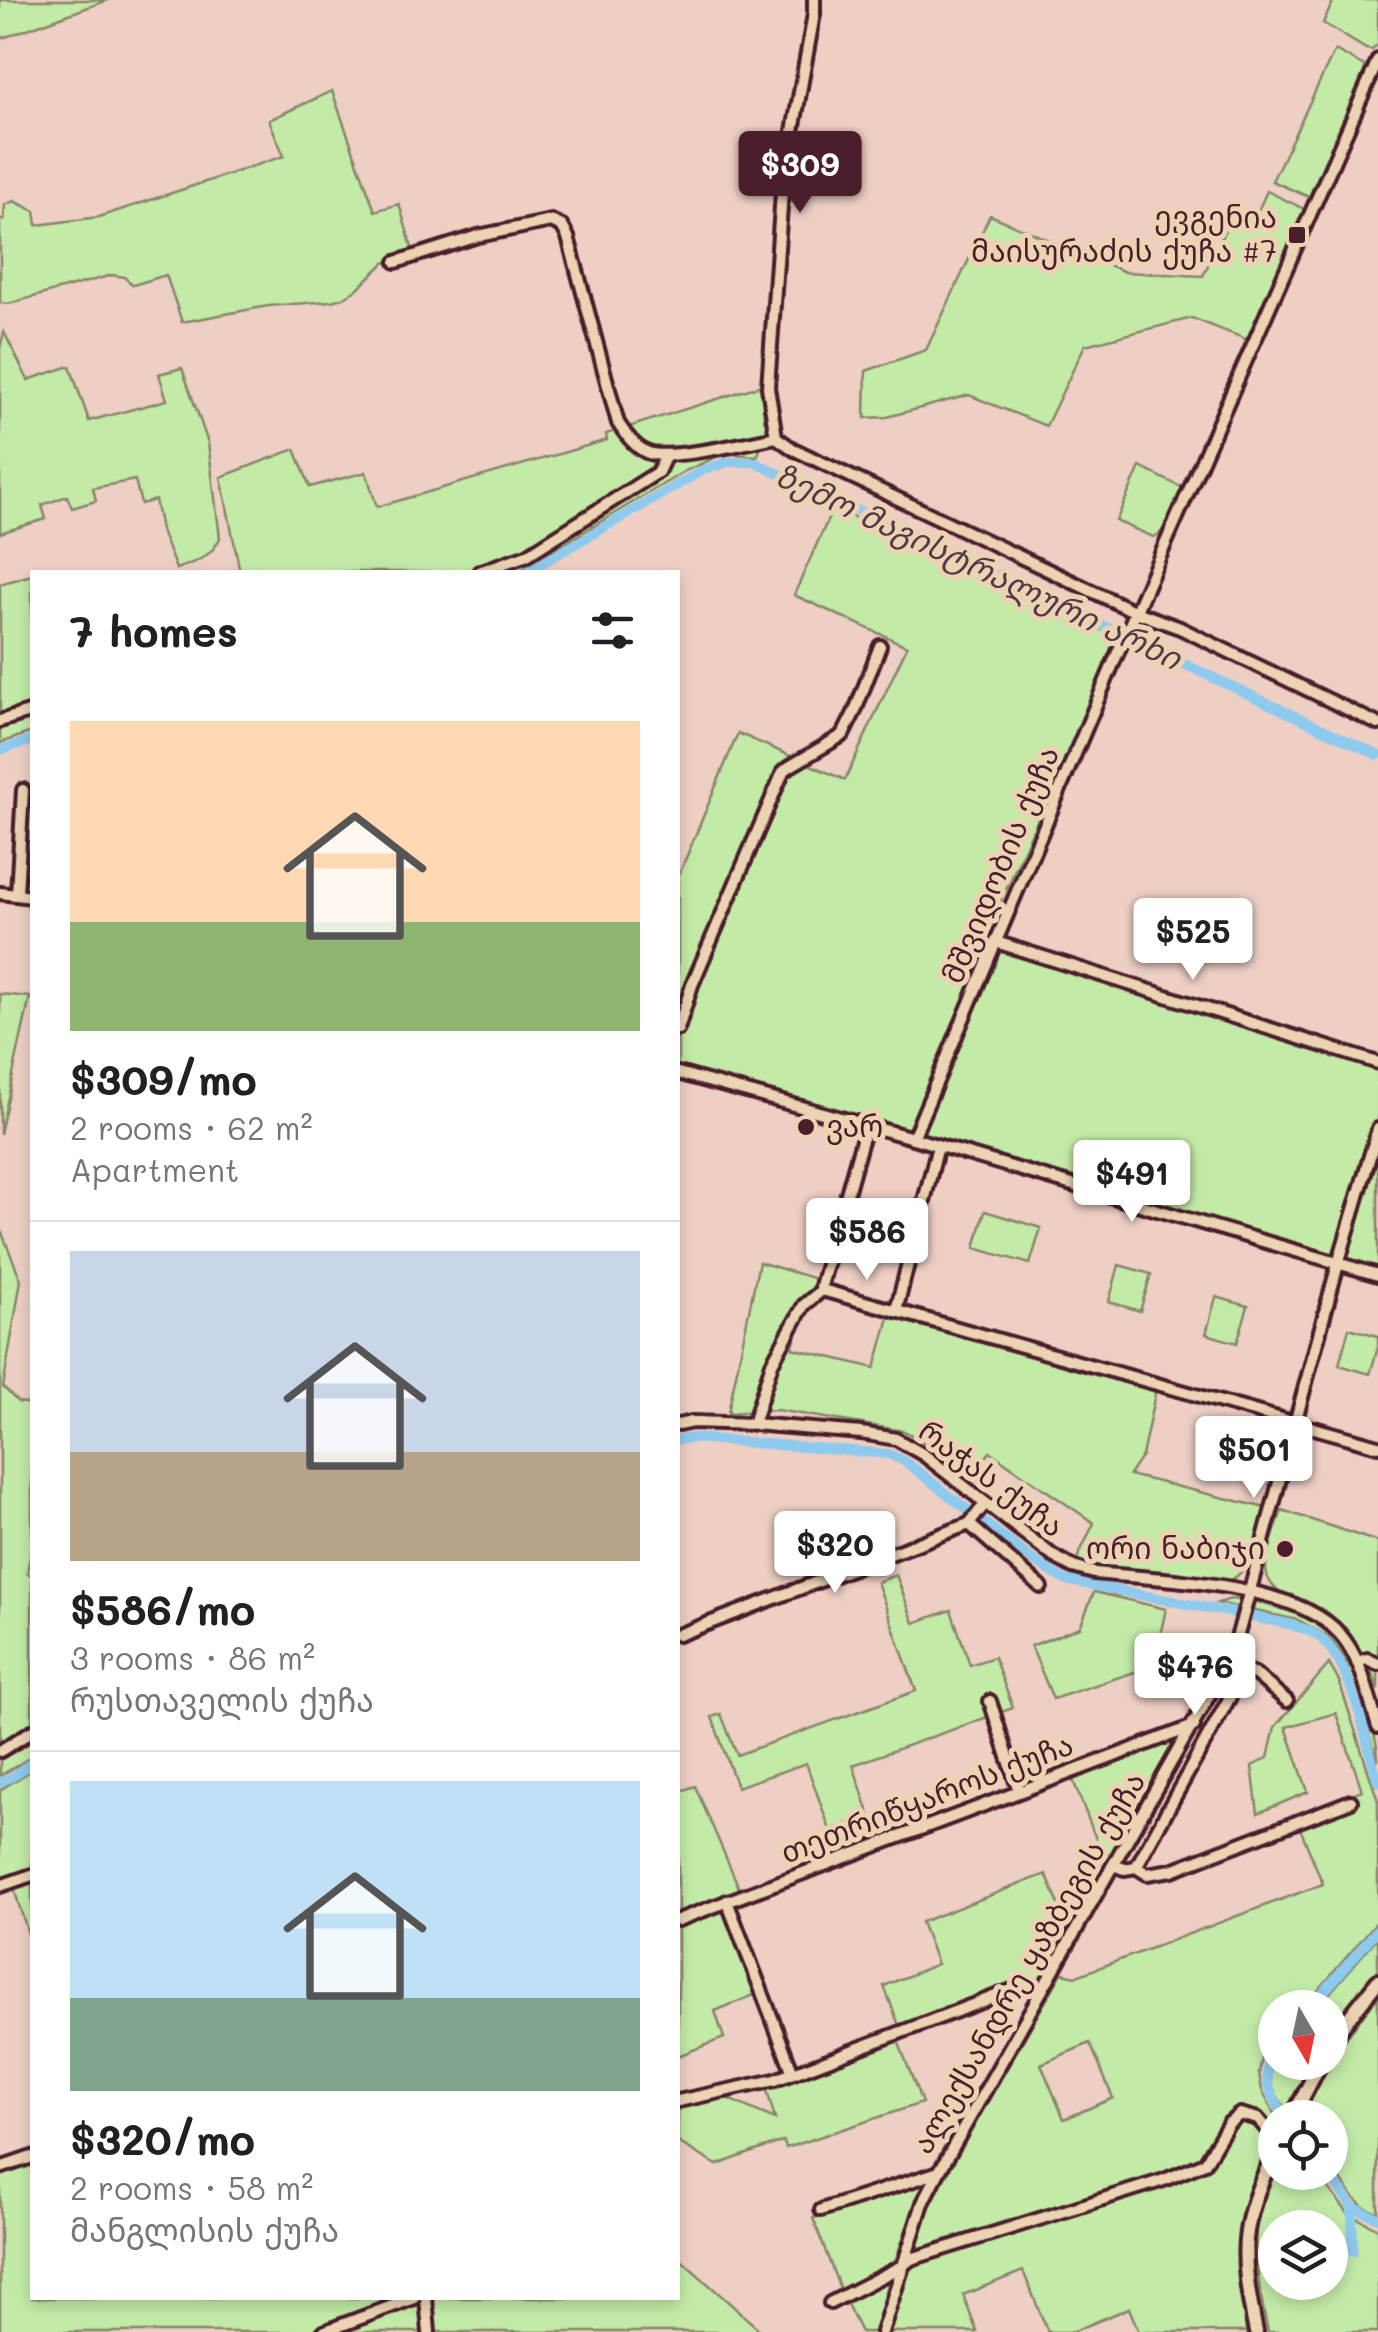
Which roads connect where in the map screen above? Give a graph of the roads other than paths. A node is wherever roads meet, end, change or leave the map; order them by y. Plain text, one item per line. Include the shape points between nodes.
1 (814, 0) edge
2 (1378, 60) edge
3 (396, 262) dead end
4 (776, 437) junction
5 (666, 455) junction
6 (485, 570) edge
7 (1134, 617) junction
8 (880, 646) dead end
9 (30, 712) edge
10 (0, 720) edge
11 (1378, 724) edge
12 (23, 790) dead end
13 (0, 893) edge
14 (17, 894) junction
15 (30, 897) edge
16 (996, 942) junction
17 (680, 1023) edge
18 (1378, 1063) edge
19 (680, 1074) edge
20 (866, 1126) junction
21 (1378, 1129) edge
22 (913, 1138) junction
23 (938, 1146) junction
24 (1338, 1264) junction
25 (1378, 1275) edge
26 (822, 1290) junction
27 (896, 1312) junction
28 (1297, 1422) junction
29 (752, 1424) junction
30 (680, 1425) edge
31 (1378, 1446) edge
32 (983, 1506) junction
33 (970, 1523) junction
34 (1041, 1587) dead end
35 (1248, 1595) junction
36 (680, 1634) edge
37 (1357, 1662) junction
38 (1378, 1664) edge
39 (990, 1701) dead end
40 (1287, 1701) dead end
41 (1194, 1726) junction
42 (1378, 1727) edge
43 (30, 1733) edge
44 (0, 1751) edge
45 (1019, 1790) junction
46 (1351, 1801) dead end
47 (1114, 1866) junction
48 (1136, 1867) junction
49 (30, 1876) edge
50 (0, 1886) edge
51 (727, 1901) junction
52 (680, 1915) edge
53 (1378, 1981) edge
54 (1040, 1993) junction
55 (1348, 2022) edge
56 (793, 2073) junction
57 (680, 2101) edge
58 (1258, 2119) edge
59 (30, 2158) edge
60 (0, 2168) edge
61 (939, 2172) junction
62 (1259, 2190) edge
63 (821, 2210) dead end
64 (902, 2266) junction
65 (409, 2300) edge
66 (426, 2300) edge
67 (830, 2304) dead end
68 (323, 2332) edge
69 (429, 2332) edge
70 (882, 2332) edge
71 (1256, 2332) edge

1 - 4 street via 782,194 768,387
2 - 7 street, მშვიდობის ქუჩა
3 - 5 street via 478,236 551,221 562,226 618,423 648,453
4 - 5 street
4 - 7 street
5 - 6 street via 658,472 527,555
7 - 11 street via 1180,628
7 - 16 street, მშვიდობის ქუჩა
8 - 17 street via 843,735 783,772
9 - 10 street
12 - 14 street
13 - 14 street
14 - 15 street
16 - 18 street
16 - 22 street, მშვიდობის ქუჩა
19 - 20 street
20 - 22 street
20 - 26 street
21 - 24 street, ალექსანდრე ყაზბეგის ქუჩა
22 - 23 street
23 - 24 street
23 - 27 street
24 - 25 street
24 - 28 street, ალექსანდრე ყაზბეგის ქუჩა
26 - 27 street
26 - 29 street via 804,1305 772,1364
27 - 28 street
28 - 31 street
28 - 35 street, ალექსანდრე ყაზბეგის ქუჩა
29 - 30 street, რაჭას ქუჩა
29 - 32 street, რაჭას ქუჩა via 896,1439
32 - 33 street
32 - 35 street, რაჭას ქუჩა via 1072,1567
33 - 34 street
33 - 36 street
35 - 37 street, რაჭას ქუჩა via 1306,1609 1326,1621
35 - 41 street, ალექსანდრე ყაზბეგის ქუჩა via 1234,1654
37 - 38 street
37 - 42 street, რაჭას ქუჩა
39 - 45 street
40 - 48 street via 1255,1674 1241,1677
41 - 45 street, თეთრიწყაროს ქუჩა
41 - 47 street, ალექსანდრე ყაზბეგის ქუჩა
43 - 44 street
45 - 51 street, თეთრიწყაროს ქუჩა
46 - 48 street via 1172,1870 1147,1874
47 - 48 street
47 - 54 street, ალექსანდრე ყაზბეგის ქუჩა
49 - 50 street
51 - 52 street, თეთრიწყაროს ქუჩა
51 - 56 street
53 - 55 main road
54 - 56 street via 1020,1987
54 - 61 street, ალექსანდრე ყაზბეგის ქუჩა
56 - 57 street
58 - 64 street via 1240,2114 1206,2162
59 - 60 street
61 - 63 street
61 - 64 street, ალექსანდრე ყაზბეგის ქუჩა
62 - 71 main road via 1244,2248
64 - 67 street
64 - 70 street, ალექსანდრე ყაზბეგის ქუჩა
65 - 68 street
66 - 69 street

